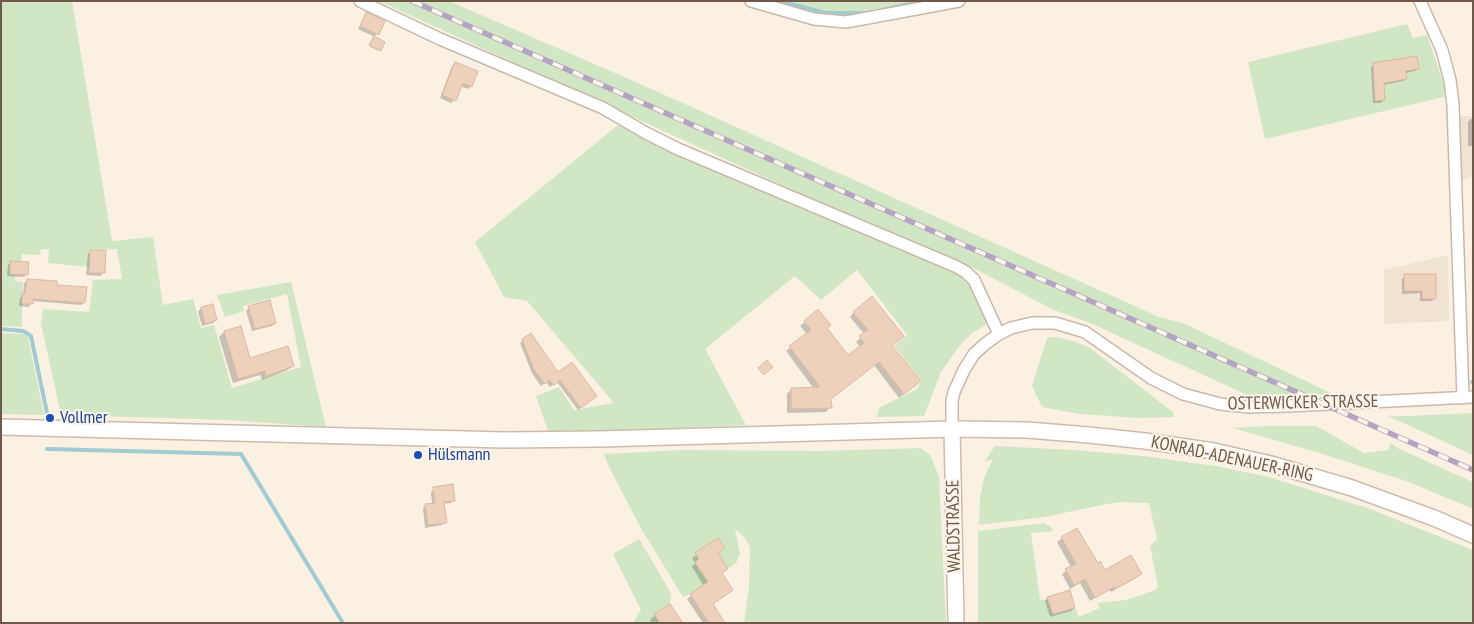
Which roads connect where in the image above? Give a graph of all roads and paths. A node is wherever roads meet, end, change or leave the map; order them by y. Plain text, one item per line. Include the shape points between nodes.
1 (360, 1) edge
2 (751, 1) edge
3 (959, 1) edge
4 (1420, 1) edge
5 (999, 334) junction
6 (1468, 398) edge
7 (1, 427) edge
8 (952, 429) junction
9 (1473, 535) edge
10 (956, 623) edge

1 - 5 street via 440,39 603,108 678,149 955,266 974,280
2 - 3 street via 814,19 846,22
4 - 6 street via 1442,50 1450,80
5 - 6 street, OSTERWICKER STRASSE via 1032,323 1055,323 1076,328 1167,387 1199,399 1234,406
5 - 8 street, OSTERWICKER STRASSE via 981,347 964,370 952,401
7 - 8 main road, KONRAD-ADENAUER-RING via 504,440
8 - 9 main road, KONRAD-ADENAUER-RING via 1089,435 1214,452 1344,485
8 - 10 main road, WALDSTRASSE

